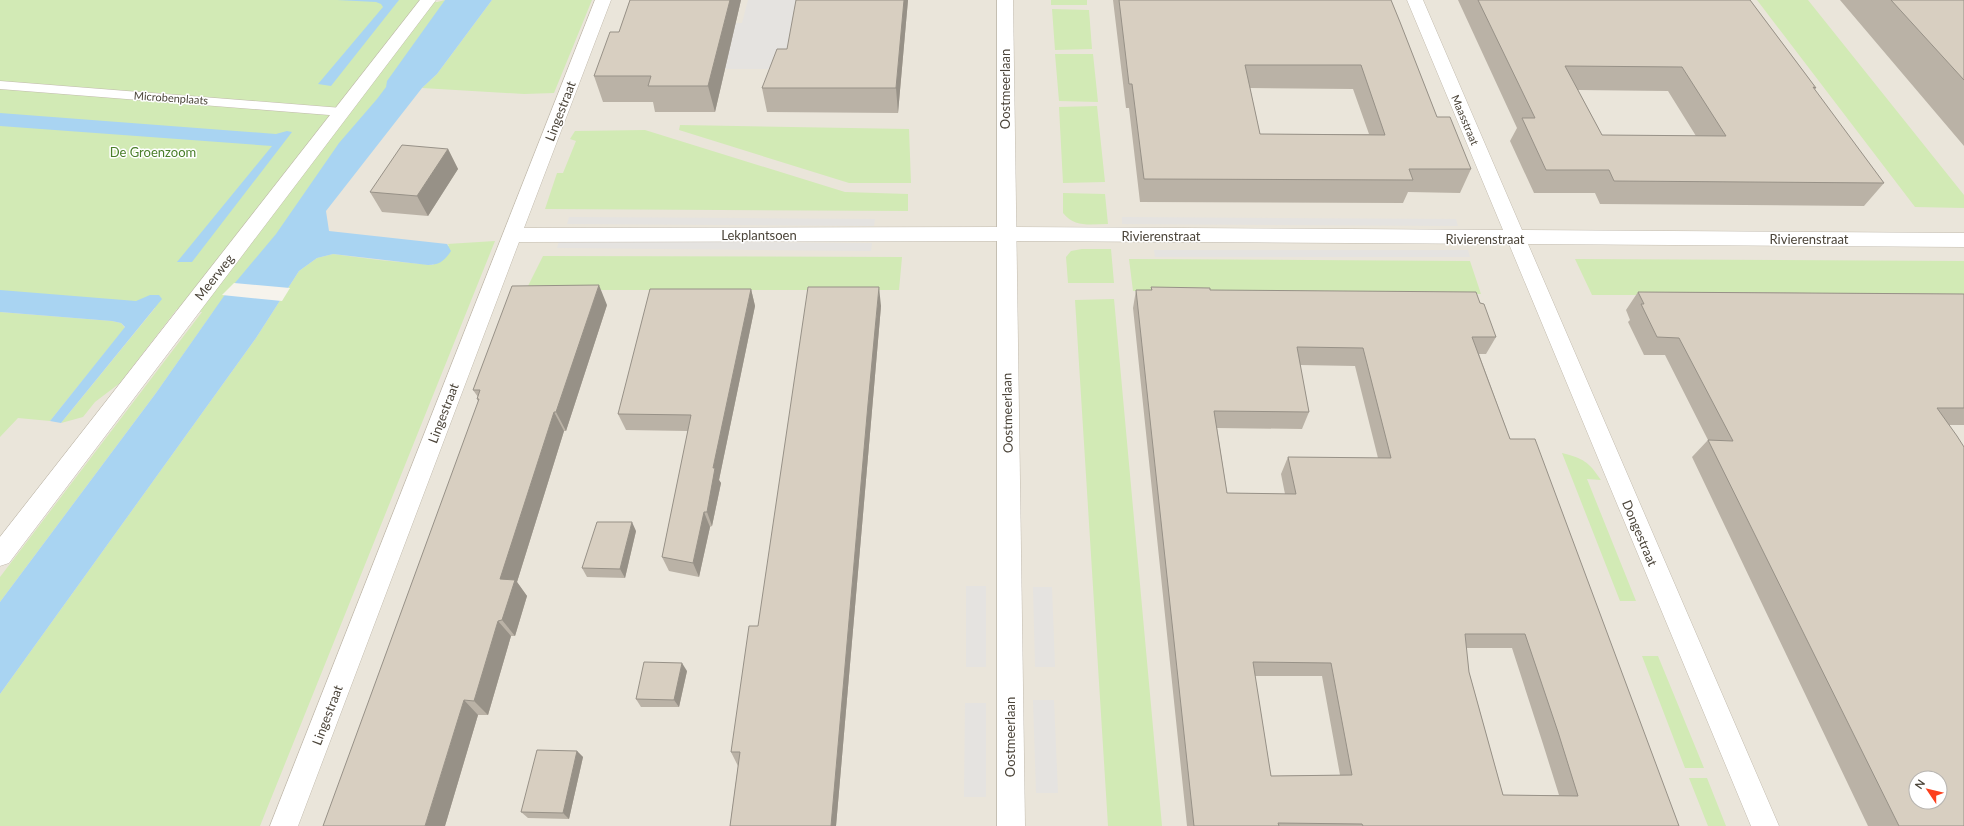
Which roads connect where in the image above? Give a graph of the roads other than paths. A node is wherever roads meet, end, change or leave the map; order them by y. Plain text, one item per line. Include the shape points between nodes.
1 (428, 0) edge
2 (603, 0) edge
3 (1005, 0) edge
4 (1415, 0) edge
5 (0, 85) edge
6 (342, 112) junction
7 (1005, 234) junction
8 (512, 235) junction
9 (1516, 239) junction
10 (1964, 240) edge
11 (0, 555) edge
12 (284, 826) edge
13 (1011, 826) edge
14 (1765, 826) edge

1 - 6 street, Meerweg
2 - 8 street, Lingestraat
3 - 7 street, Oostmeerlaan
4 - 9 street, Maasstraat
5 - 6 lane, Microbenplaats
6 - 11 street, Meerweg
7 - 8 street, Lekplantsoen
7 - 9 street, Rivierenstraat
7 - 13 street, Oostmeerlaan
8 - 12 street, Lingestraat
9 - 10 street, Rivierenstraat
9 - 14 street, Dongestraat

